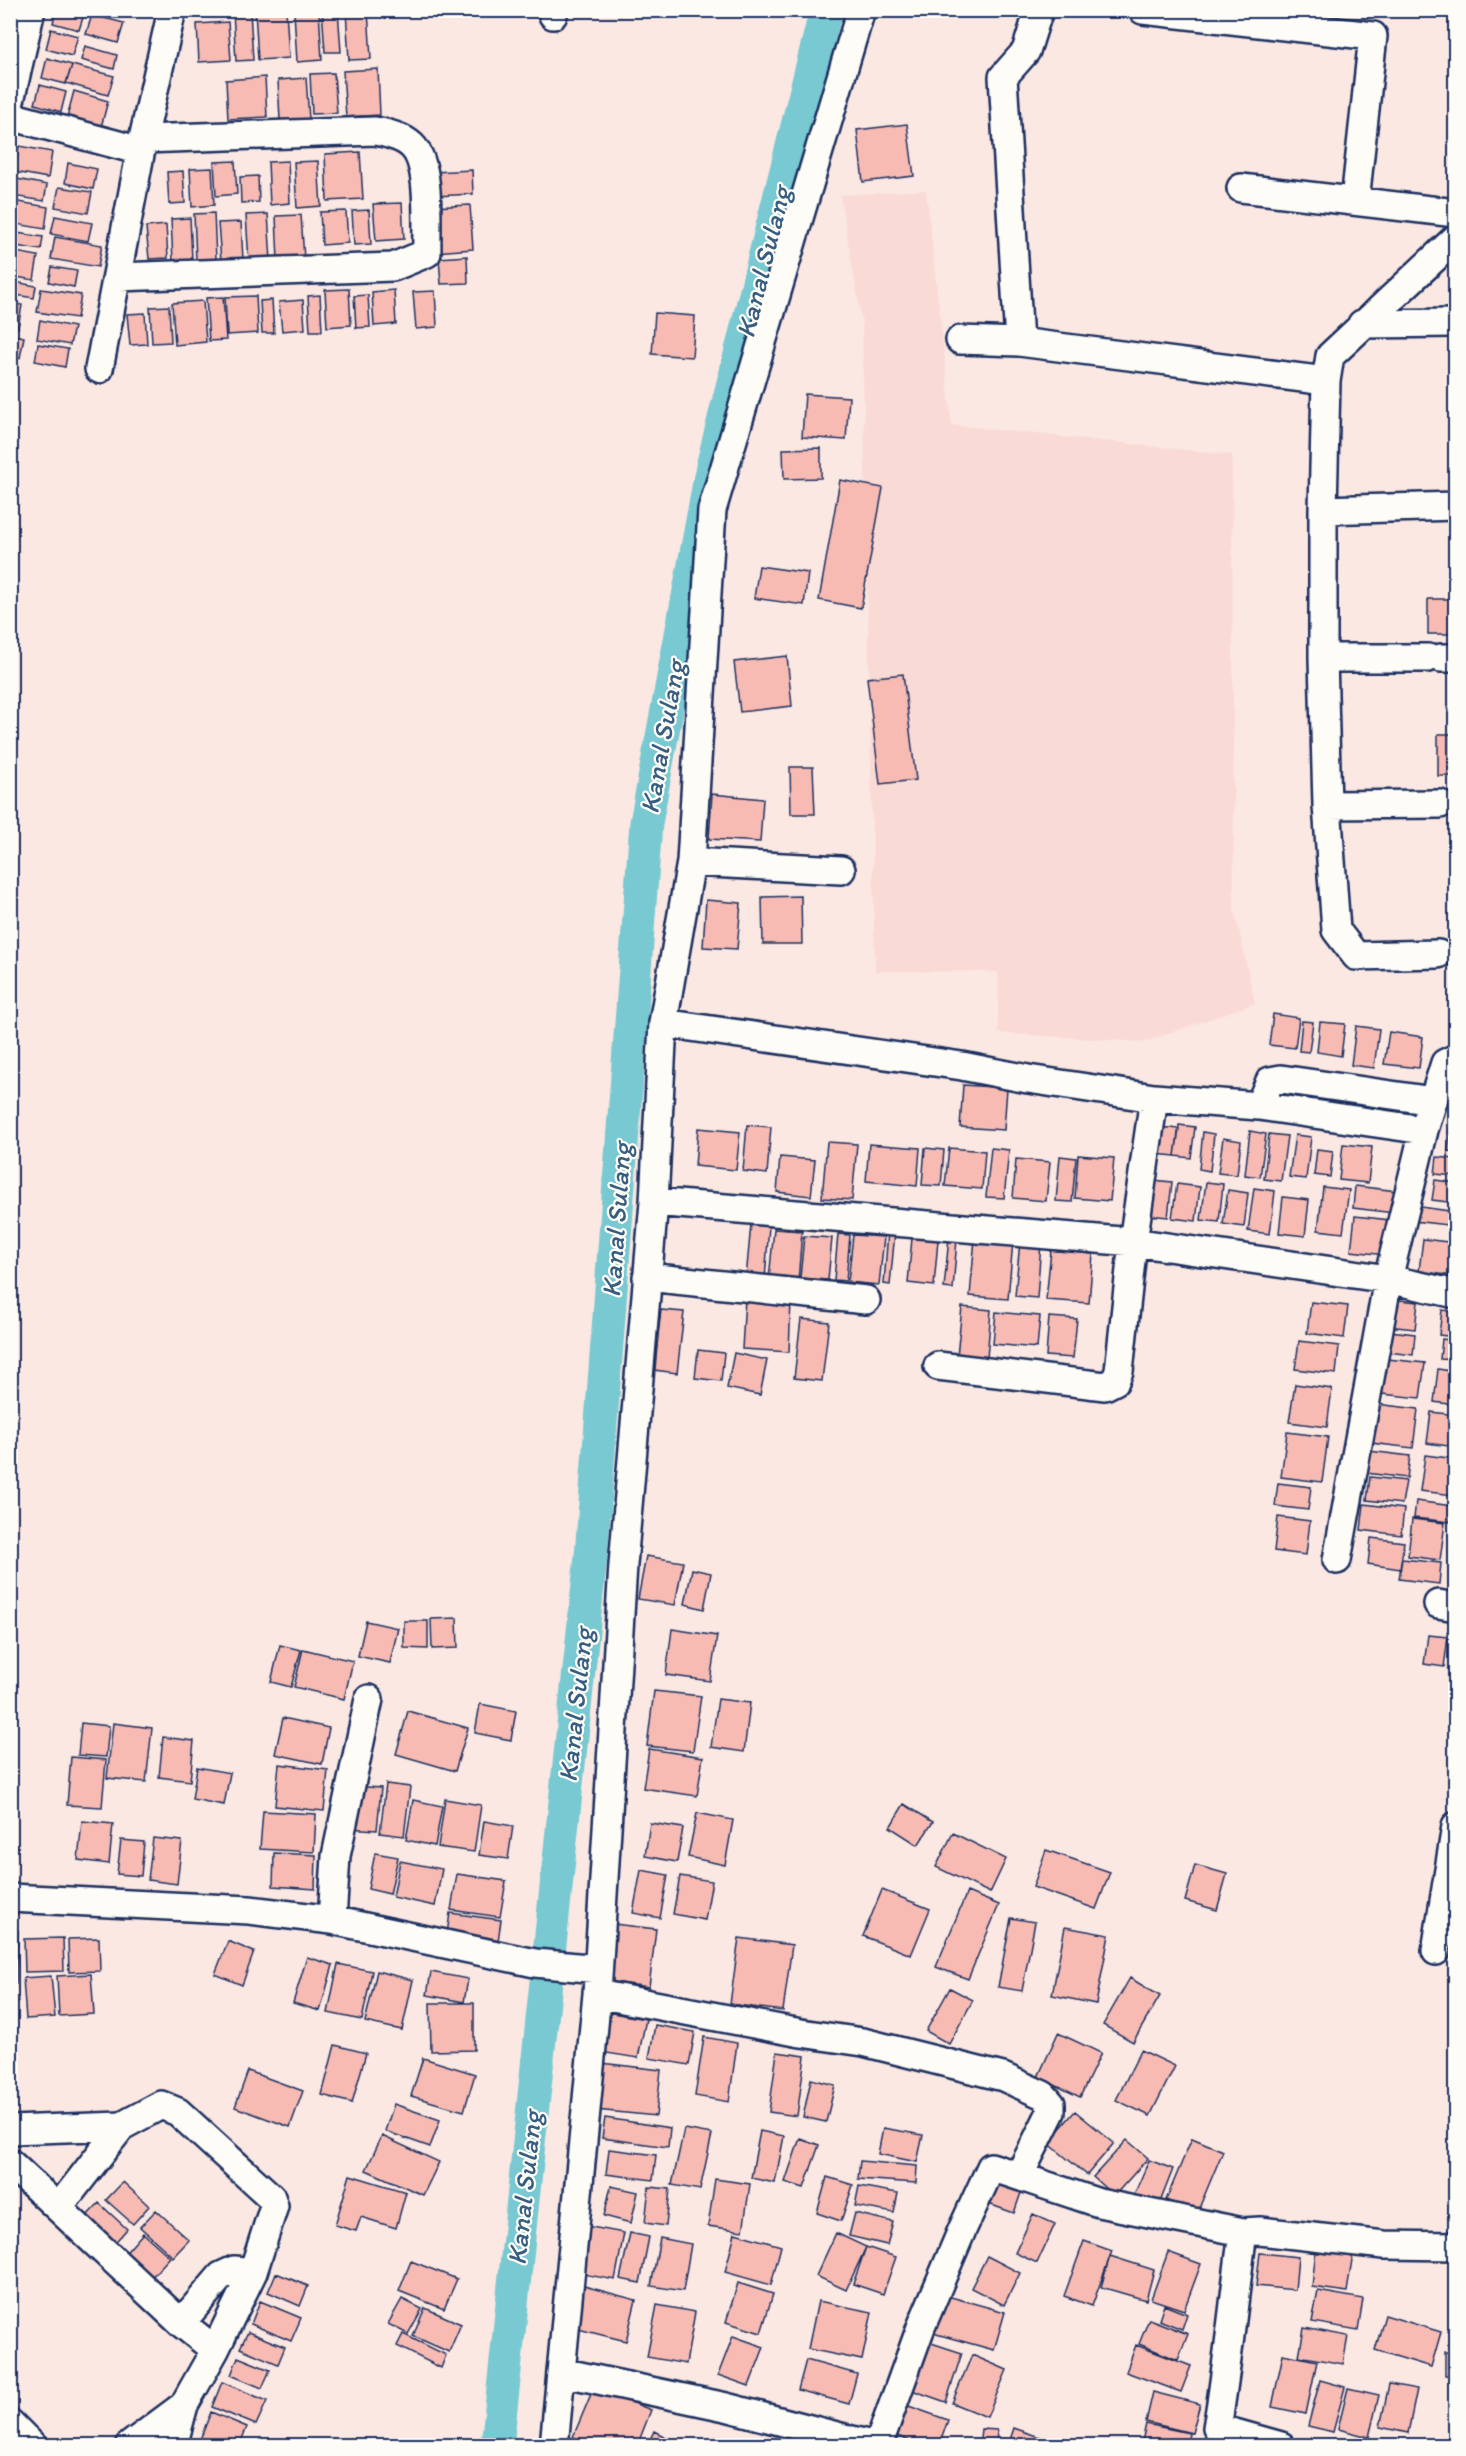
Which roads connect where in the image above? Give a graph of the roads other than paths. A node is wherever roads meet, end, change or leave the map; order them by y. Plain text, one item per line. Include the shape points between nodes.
1 (31, 10) edge
2 (172, 10) edge
3 (861, 10) edge
4 (1039, 10) edge
5 (1143, 10) edge
6 (10, 101) edge
7 (10, 116) edge
8 (142, 145) junction
9 (1241, 188) dead end
10 (1355, 201) junction
11 (1455, 213) edge
12 (1455, 237) edge
13 (117, 277) junction
14 (1455, 323) edge
15 (1362, 324) junction
16 (960, 340) dead end
17 (1019, 342) junction
18 (99, 369) dead end
19 (1326, 381) junction
20 (1455, 506) edge
21 (1323, 510) junction
22 (1323, 658) junction
23 (1442, 658) edge
24 (1440, 804) dead end
25 (1328, 805) junction
26 (691, 862) junction
27 (841, 870) dead end
28 (1438, 954) dead end
29 (663, 1023) junction
30 (1455, 1058) edge
31 (1154, 1098) junction
32 (1433, 1101) junction
33 (1259, 1106) junction
34 (1424, 1130) junction
35 (654, 1202) junction
36 (1133, 1242) junction
37 (647, 1277) junction
38 (1388, 1279) junction
39 (1455, 1294) edge
40 (866, 1300) dead end
41 (938, 1366) dead end
42 (1337, 1560) dead end
43 (369, 1699) dead end
44 (1455, 1826) edge
45 (10, 1898) edge
46 (332, 1920) junction
47 (1436, 1951) dead end
48 (592, 1977) junction
49 (122, 2126) junction
50 (10, 2130) edge
51 (10, 2163) edge
52 (1019, 2176) junction
53 (59, 2207) junction
54 (1243, 2232) junction
55 (1455, 2246) edge
56 (253, 2272) junction
57 (181, 2323) junction
58 (215, 2350) junction
59 (561, 2372) junction
60 (184, 2405) junction
61 (10, 2423) edge
62 (1214, 2437) edge
63 (33, 2445) edge
64 (129, 2445) edge
65 (173, 2445) edge
66 (554, 2445) edge
67 (876, 2445) edge
68 (1281, 2445) edge

1 - 6 street
2 - 8 street
3 - 26 street via 712,510
4 - 17 street via 1026,51 1004,77
5 - 10 street via 1373,36
7 - 8 street
8 - 13 street
8 - 13 street via 386,133 414,147 425,175 427,253 393,267
9 - 10 street
10 - 11 street
12 - 15 street
13 - 18 street
14 - 15 street
15 - 19 street via 1330,356
16 - 17 street
17 - 19 street
19 - 21 street
20 - 21 street
21 - 22 street
22 - 23 street
22 - 25 street
24 - 25 street
25 - 28 street via 1336,930 1356,956
26 - 27 street
26 - 29 street
29 - 31 street
29 - 35 street
30 - 32 street via 1445,1063
31 - 33 street
31 - 36 street
32 - 33 street via 1281,1079 1270,1081
32 - 34 street
33 - 34 street
34 - 38 street
35 - 36 street
35 - 37 street
36 - 38 street
36 - 41 street via 1115,1381 1105,1386
37 - 40 street
37 - 48 street
38 - 39 street
38 - 42 street
43 - 46 street via 336,1856
44 - 47 street
45 - 46 street via 249,1910
46 - 48 street
48 - 52 street via 801,2033 863,2042 1003,2077 1032,2089 1048,2099 1051,2112
48 - 59 street
49 - 50 street
49 - 53 street
49 - 56 street via 161,2105 178,2112 271,2197 274,2206
51 - 53 street
52 - 54 street via 1100,2203
52 - 67 street via 995,2167 988,2170
53 - 57 street
54 - 55 street via 1384,2245
54 - 62 street via 1227,2371
56 - 57 street via 234,2270 221,2276
56 - 58 street
57 - 58 street
58 - 60 street
59 - 66 street
59 - 67 street via 726,2407
60 - 64 street
60 - 65 street
61 - 63 street
62 - 68 street

